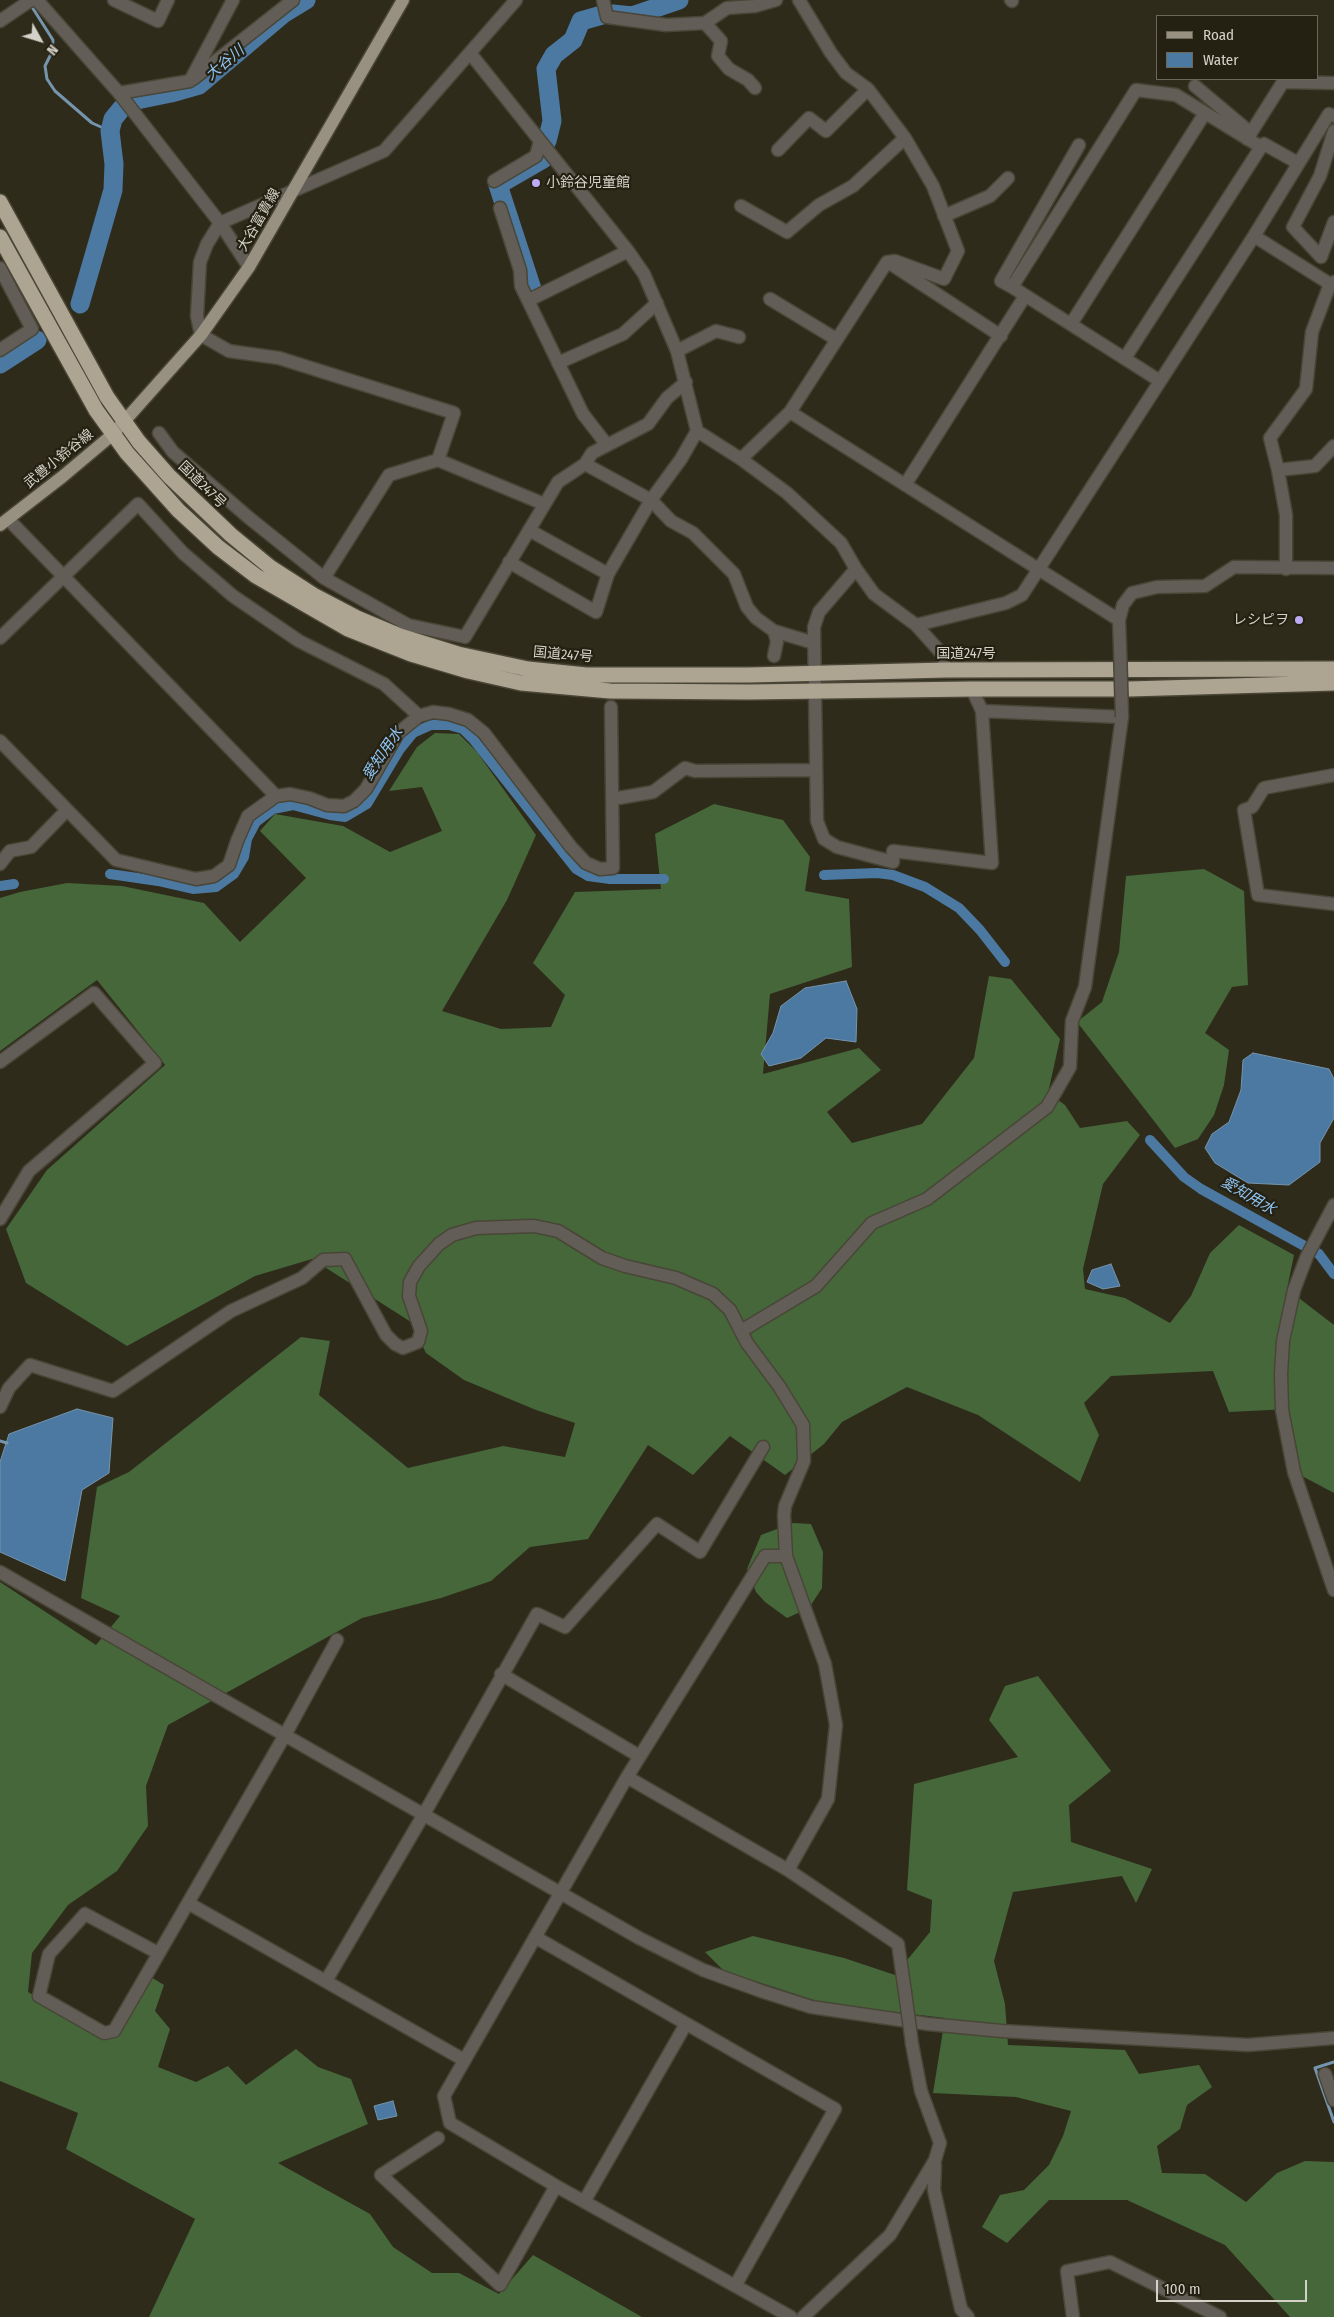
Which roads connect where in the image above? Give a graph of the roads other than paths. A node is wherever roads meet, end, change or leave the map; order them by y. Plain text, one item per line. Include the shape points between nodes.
1 (30, 0) edge
2 (37, 0) edge
3 (114, 0) edge
4 (168, 0) edge
5 (233, 0) edge
6 (293, 0) edge
7 (403, 0) edge
8 (516, 0) edge
9 (603, 0) edge
10 (776, 0) edge
11 (799, 0) edge
12 (0, 21) edge
13 (705, 23) junction
14 (470, 54) junction
15 (190, 81) junction
16 (1334, 83) edge
17 (1195, 86) dead end
18 (755, 88) dead end
19 (868, 90) junction
20 (119, 94) junction
21 (1205, 113) junction
22 (1334, 116) edge
23 (1334, 131) edge
24 (1249, 136) junction
25 (905, 138) junction
26 (540, 141) junction
27 (1080, 145) dead end
28 (1261, 147) junction
29 (778, 150) dead end
30 (1298, 163) junction
31 (1008, 178) dead end
32 (494, 180) dead end
33 (293, 190) junction
34 (0, 202) edge
35 (741, 206) dead end
36 (500, 208) dead end
37 (944, 216) junction
38 (1334, 222) edge
39 (220, 223) junction
40 (1254, 236) junction
41 (0, 237) edge
42 (628, 250) junction
43 (887, 262) junction
44 (249, 267) junction
45 (0, 268) edge
46 (1332, 283) edge
47 (1012, 287) junction
48 (1025, 296) junction
49 (770, 298) dead end
50 (529, 300) junction
51 (657, 302) junction
52 (1071, 324) junction
53 (201, 335) junction
54 (1001, 336) junction
55 (739, 337) dead end
56 (836, 339) junction
57 (0, 350) edge
58 (677, 351) junction
59 (1125, 358) junction
60 (558, 363) junction
61 (1160, 381) junction
62 (686, 382) junction
63 (790, 412) junction
64 (125, 422) junction
65 (697, 431) junction
66 (159, 434) dead end
67 (112, 435) junction
68 (607, 445) junction
69 (1334, 446) edge
70 (741, 459) junction
71 (438, 460) junction
72 (585, 464) junction
73 (1278, 470) junction
74 (905, 485) junction
75 (651, 500) junction
76 (544, 504) junction
77 (4, 522) edge
78 (530, 530) junction
79 (509, 562) junction
80 (1334, 568) edge
81 (856, 569) junction
82 (1286, 569) junction
83 (1039, 570) junction
84 (608, 574) junction
85 (64, 575) junction
86 (324, 578) junction
87 (1119, 620) junction
88 (916, 626) junction
89 (774, 631) junction
90 (0, 638) edge
91 (814, 643) junction
92 (774, 656) dead end
93 (1334, 669) edge
94 (946, 670) junction
95 (814, 672) junction
96 (1334, 683) edge
97 (972, 689) junction
98 (814, 691) junction
99 (612, 707) dead end
100 (982, 711) junction
101 (419, 716) junction
102 (1122, 717) junction
103 (0, 741) edge
104 (816, 770) junction
105 (1334, 775) edge
106 (276, 796) junction
107 (613, 799) junction
108 (68, 810) junction
109 (0, 864) edge
110 (1334, 904) edge
111 (0, 1062) edge
112 (1334, 1205) edge
113 (0, 1219) edge
114 (741, 1331) junction
115 (4, 1385) edge
116 (0, 1408) edge
117 (763, 1447) dead end
118 (786, 1556) junction
119 (0, 1572) edge
120 (1334, 1590) edge
121 (336, 1640) dead end
122 (501, 1674) junction
123 (285, 1735) junction
124 (639, 1756) junction
125 (627, 1777) junction
126 (424, 1814) junction
127 (788, 1870) junction
128 (561, 1894) junction
129 (188, 1903) junction
130 (535, 1937) junction
131 (158, 1953) junction
132 (326, 1981) junction
133 (686, 2024) junction
134 (1334, 2038) edge
135 (464, 2060) junction
136 (1325, 2074) dead end
137 (1334, 2100) edge
138 (438, 2138) dead end
139 (935, 2160) junction
140 (556, 2186) junction
141 (585, 2200) junction
142 (735, 2286) junction
143 (791, 2317) edge
144 (803, 2317) edge
145 (968, 2317) edge
146 (1073, 2317) edge
147 (1220, 2317) edge

1 - 12 street
2 - 20 street
3 - 4 street via 158,21
5 - 15 street
6 - 15 street
7 - 33 main road, 大谷富貴線
8 - 14 street
9 - 13 street via 607,17 666,25
10 - 13 street via 755,6 726,8
11 - 19 street via 846,73
13 - 18 street via 721,41 718,56 729,69
14 - 26 street
14 - 33 street via 384,151
15 - 20 street
16 - 24 street via 1283,82
17 - 24 street
19 - 25 street
19 - 29 street via 826,131 809,118
20 - 39 street
21 - 24 street
21 - 47 street via 1176,95 1136,90
21 - 52 street
22 - 30 street via 1329,114
23 - 38 street via 1320,176 1292,228 1320,257
24 - 28 street
25 - 35 street via 853,186 819,205 787,232
25 - 37 street via 933,186
26 - 32 street via 536,156
26 - 42 street
27 - 47 street via 1001,281
28 - 30 street via 1264,144
28 - 59 street
30 - 40 street
31 - 37 street via 990,196
33 - 39 street
33 - 44 main road, 大谷富貴線
34 - 64 highway, 国道247号 via 107,397
36 - 50 street via 520,270 521,286
37 - 43 street via 958,251 944,279 895,261
39 - 44 street
39 - 53 street via 200,262 197,316
40 - 46 street
40 - 61 street
41 - 67 highway via 62,352
42 - 50 street
42 - 51 street
43 - 54 street
43 - 56 street
44 - 53 main road, 大谷富貴線
45 - 57 street via 32,328
46 - 73 street via 1312,332 1306,389 1270,438
47 - 48 street
48 - 52 street
48 - 54 street
49 - 56 street
50 - 60 street
51 - 58 street
51 - 60 street via 623,334
52 - 59 street
53 - 64 main road, 大谷富貴線
53 - 71 street via 229,351 279,358 454,412
54 - 74 street
55 - 58 street via 716,331
56 - 63 street
58 - 62 street
59 - 61 street
60 - 68 street via 584,414
61 - 83 street
62 - 65 street
62 - 68 street via 667,398 648,424
63 - 70 street
63 - 74 street
64 - 67 main road, 大谷富貴線
64 - 95 highway, 国道247号 via 138,442 201,508 270,567 315,596 400,636 467,656 528,669 586,675
65 - 70 street
65 - 75 street
66 - 86 street via 174,452 248,517
67 - 77 main road, 武豊小鈴谷線
67 - 98 highway via 178,510 256,576 348,629 410,654 468,671 552,687 610,691
68 - 72 street via 592,453
69 - 73 street via 1315,466
70 - 81 street via 787,493 841,542
71 - 76 street
71 - 86 street via 389,475
72 - 75 street
72 - 76 street via 558,482
73 - 82 street via 1286,515
74 - 83 street
75 - 84 street
75 - 89 street via 671,521 693,533 734,574 746,607
76 - 78 street
77 - 85 street
78 - 79 street
78 - 84 street
79 - 84 street via 596,612
79 - 86 street via 465,637 408,625
80 - 82 street
81 - 88 street via 874,594
81 - 91 street via 819,612 814,627
82 - 87 street via 1234,567 1205,586 1157,587 1132,593 1123,604
83 - 87 street
83 - 88 street via 1022,596
85 - 90 street
85 - 101 street via 138,504 184,553 233,596 299,642 384,684
85 - 106 street
87 - 102 street, bridge
88 - 94 street via 942,655
89 - 91 street
89 - 92 street via 777,641
91 - 95 street
93 - 94 highway, 国道247号
94 - 95 highway, 国道247号
95 - 98 street
96 - 97 highway via 1129,689
97 - 98 highway
97 - 100 street
98 - 104 street
99 - 107 street
100 - 102 street
100 - 104 street via 992,863 893,851 893,862 836,847 824,839 817,821
101 - 106 street via 398,733 366,789 354,801 344,806 327,805 290,794
101 - 107 street via 433,712 468,720 484,733 570,847 586,863 600,869 613,868
102 - 114 street via 1085,987 1072,1020 1070,1067 1047,1107 927,1199 872,1223 816,1286
103 - 108 street
104 - 107 street via 695,771 685,768 654,792
105 - 110 street via 1264,788 1252,807 1244,810 1258,895
106 - 108 street via 248,816 229,865 214,876 196,879 116,860
108 - 109 street via 31,847 10,851
111 - 113 street via 94,993 155,1063 29,1171
112 - 120 street via 1307,1256 1294,1290 1283,1341 1281,1374 1282,1410 1294,1472
114 - 115 street via 730,1310 702,1289 676,1278 602,1258 558,1231 534,1226 476,1228 452,1235 419,1266 410,1282 409,1296 421,1331 418,1342 403,1348 386,1335 345,1259 336,1258 323,1260 302,1278 231,1311 113,1391 30,1365
114 - 118 street via 803,1425 804,1461 785,1506
115 - 116 street
117 - 122 street via 700,1552 657,1524 565,1627 537,1614
118 - 124 street via 765,1556
118 - 127 street via 825,1664 836,1725 828,1799
119 - 123 street
121 - 123 street
122 - 124 street
122 - 126 street
123 - 126 street
123 - 129 street
124 - 125 street
125 - 127 street
125 - 128 street
126 - 128 street
126 - 132 street
127 - 139 street, bridge via 898,1944 921,2091 940,2143
128 - 130 street
128 - 134 street via 703,1970 811,2007 928,2024 1195,2044 1248,2045
129 - 131 street
129 - 132 street
130 - 133 street
130 - 135 street
131 - 131 street via 85,1914 49,1954 39,1996 104,2034 114,2031
132 - 135 street
133 - 141 street
133 - 142 street via 835,2109
135 - 140 street via 444,2096 450,2123
136 - 137 street
138 - 140 street via 381,2175 500,2285
139 - 144 street via 890,2236
139 - 145 street via 934,2190 961,2309
140 - 141 street
141 - 142 street
142 - 143 street
146 - 147 street via 1067,2271 1110,2262

